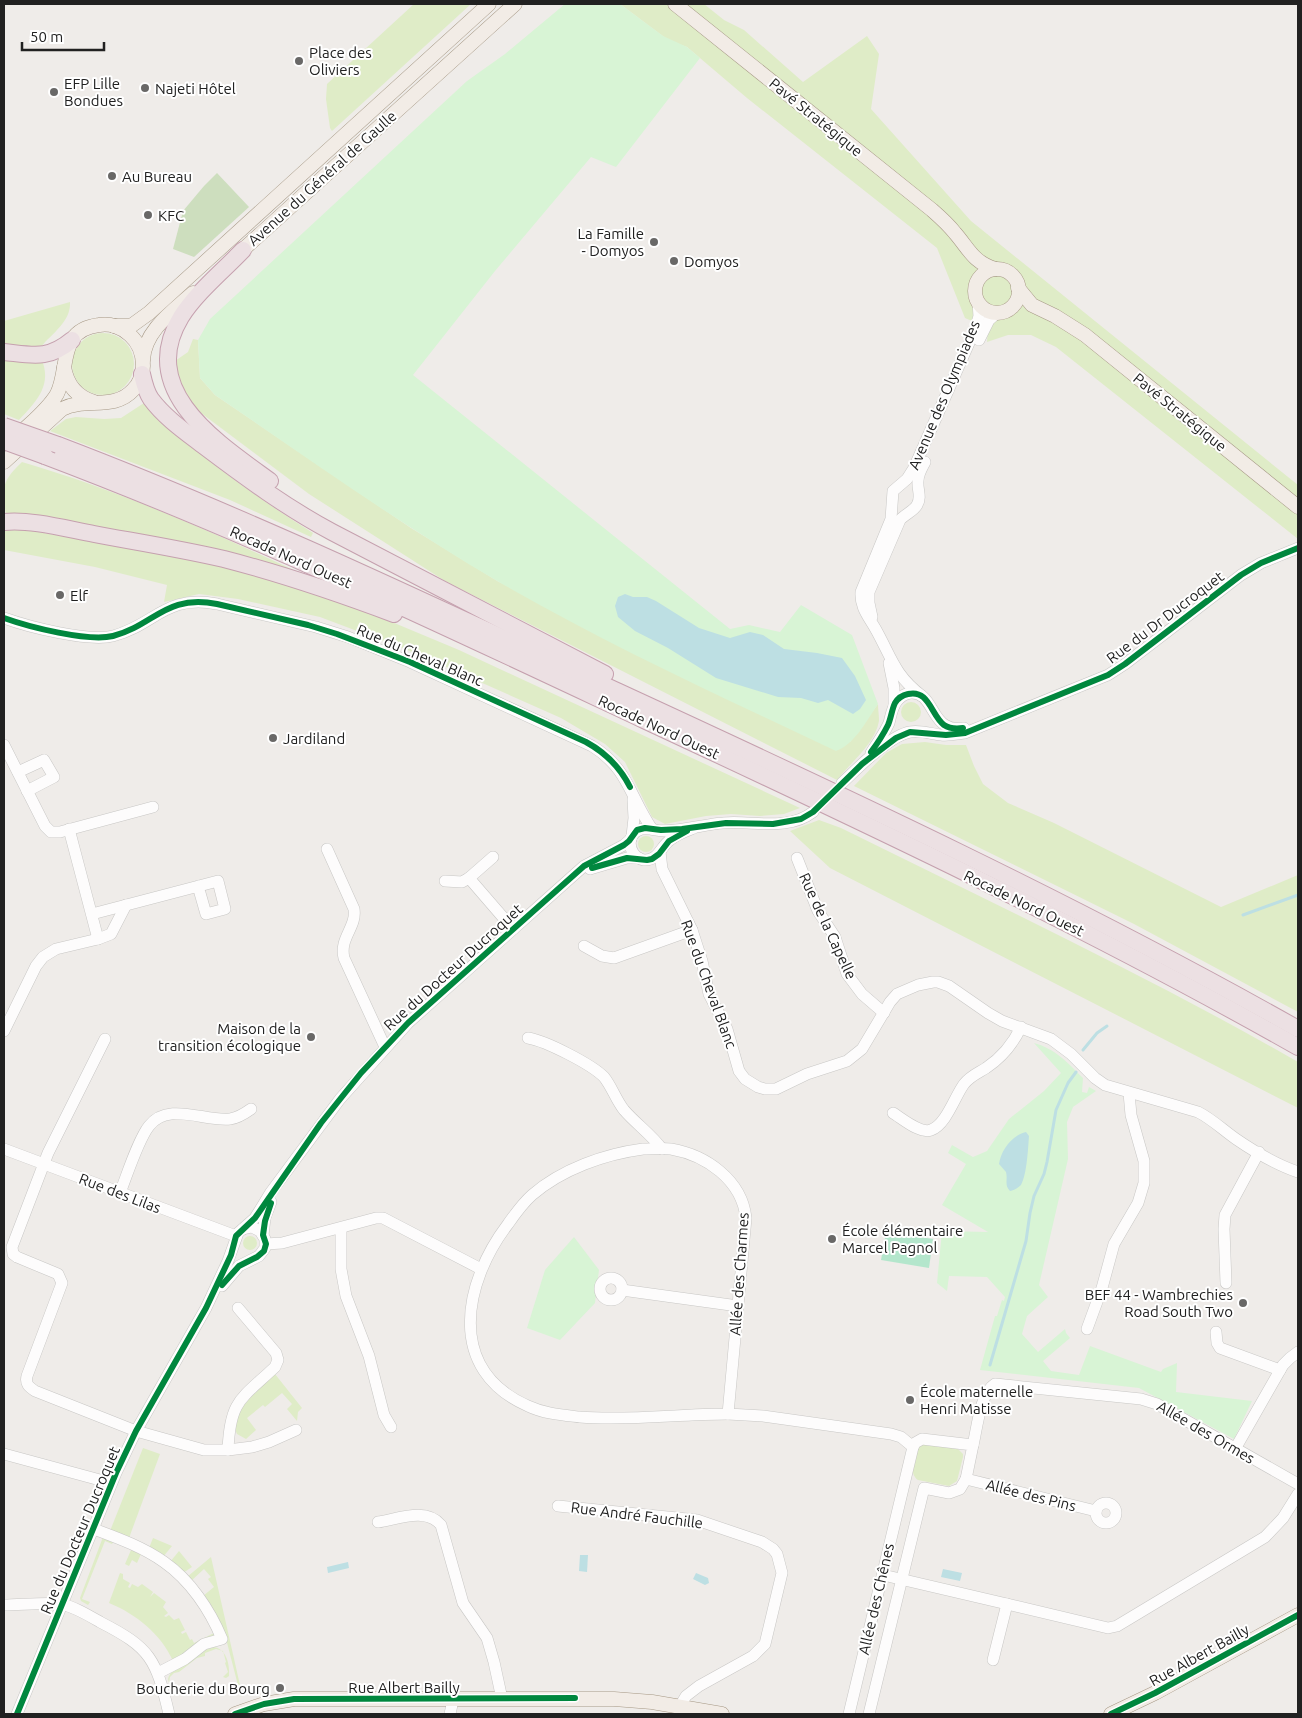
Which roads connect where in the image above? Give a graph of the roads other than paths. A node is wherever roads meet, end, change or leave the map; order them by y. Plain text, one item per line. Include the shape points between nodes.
1 (489, 4) edge
2 (514, 4) edge
3 (526, 4) edge
4 (665, 4) edge
5 (675, 4) edge
6 (701, 24) junction
7 (462, 50) junction
8 (954, 232) junction
9 (243, 250) junction
10 (995, 269) junction
11 (1018, 288) junction
12 (976, 297) junction
13 (1002, 312) junction
14 (1061, 319) junction
15 (114, 326) junction
16 (72, 340) junction
17 (4, 352) edge
18 (64, 367) junction
19 (142, 367) junction
20 (97, 403) junction
21 (4, 426) edge
22 (4, 441) edge
23 (4, 448) edge
24 (4, 462) edge
25 (901, 484) junction
26 (919, 492) junction
27 (893, 502) junction
28 (1298, 507) edge
29 (910, 510) junction
30 (4, 522) edge
31 (1298, 548) edge
32 (467, 603) junction
33 (4, 618) edge
34 (875, 628) junction
35 (479, 643) junction
36 (888, 656) junction
37 (922, 696) junction
38 (930, 708) junction
39 (894, 709) junction
40 (988, 722) junction
41 (913, 731) junction
42 (4, 745) edge
43 (862, 764) junction
44 (18, 772) junction
45 (816, 783) junction
46 (842, 784) dead end
47 (630, 787) junction
48 (27, 791) junction
49 (153, 807) dead end
50 (813, 812) dead end
51 (694, 828) junction
52 (654, 829) junction
53 (69, 830) junction
54 (632, 837) junction
55 (327, 849) dead end
56 (661, 850) junction
57 (493, 857) dead end
58 (797, 858) dead end
59 (642, 859) junction
60 (662, 869) junction
61 (469, 878) junction
62 (570, 879) junction
63 (445, 881) dead end
64 (198, 886) dead end
65 (126, 905) junction
66 (92, 914) junction
67 (513, 929) junction
68 (692, 930) junction
69 (98, 939) junction
70 (584, 946) dead end
71 (884, 1013) junction
72 (1021, 1027) junction
73 (1298, 1029) edge
74 (4, 1030) edge
75 (528, 1038) dead end
76 (104, 1039) dead end
77 (385, 1047) junction
78 (1298, 1047) edge
79 (1129, 1093) junction
80 (251, 1109) dead end
81 (893, 1113) dead end
82 (4, 1149) edge
83 (662, 1149) junction
84 (1259, 1152) junction
85 (44, 1164) junction
86 (1298, 1172) edge
87 (285, 1174) junction
88 (120, 1193) junction
89 (341, 1228) junction
90 (237, 1237) junction
91 (264, 1239) junction
92 (252, 1259) junction
93 (481, 1269) junction
94 (1226, 1283) dead end
95 (622, 1290) dead end
96 (738, 1306) junction
97 (206, 1308) junction
98 (238, 1308) dead end
99 (1087, 1329) dead end
100 (1216, 1332) dead end
101 (1295, 1357) edge
102 (1280, 1370) junction
103 (728, 1414) junction
104 (391, 1427) dead end
105 (296, 1430) dead end
106 (136, 1431) junction
107 (973, 1445) junction
108 (913, 1447) junction
109 (1234, 1449) junction
110 (228, 1450) junction
111 (4, 1454) edge
112 (966, 1479) junction
113 (111, 1483) junction
114 (903, 1483) junction
115 (1298, 1484) edge
116 (924, 1488) junction
117 (1298, 1494) edge
118 (558, 1506) dead end
119 (1096, 1511) dead end
120 (1294, 1511) edge
121 (378, 1522) dead end
122 (94, 1529) junction
123 (883, 1576) junction
124 (902, 1580) junction
125 (1007, 1604) junction
126 (4, 1605) edge
127 (63, 1605) junction
128 (1298, 1615) edge
129 (993, 1660) dead end
130 (158, 1673) junction
131 (502, 1699) junction
132 (453, 1700) junction
133 (680, 1706) junction
134 (18, 1714) edge
135 (169, 1714) edge
136 (235, 1714) edge
137 (450, 1714) edge
138 (722, 1714) edge
139 (849, 1714) edge
140 (869, 1714) edge
141 (1111, 1714) edge

1 - 15 main road, Avenue du Général de Gaulle via 149,313 130,326
2 - 7 main road, Avenue du Général de Gaulle
3 - 7 main road via 487,36
4 - 6 main road
5 - 6 main road, Pavé Stratégique
6 - 8 main road, Pavé Stratégique via 927,206
7 - 9 main road, Avenue du Général de Gaulle
8 - 10 main road, Pavé Stratégique via 972,256
8 - 12 main road, Pavé Stratégique via 971,270
9 - 19 main road, Avenue du Général de Gaulle via 158,326 148,338
9 - 32 highway via 180,318 168,352 170,374 178,398 191,417 232,452 319,516
10 - 11 main road via 1012,275
10 - 12 main road via 980,277
11 - 13 main road via 1015,302
11 - 14 main road, Pavé Stratégique via 1027,301
12 - 13 main road via 986,310
12 - 25 street, Avenue des Olympiades via 979,316 976,327 914,468
13 - 14 main road, Pavé Stratégique via 1034,312
13 - 26 street, Avenue des Olympiades via 991,317 986,325 962,376 919,476
14 - 28 main road, Pavé Stratégique
15 - 16 main road via 90,327
15 - 19 main road via 134,338 139,346
16 - 17 highway via 49,354
16 - 18 main road
18 - 20 main road via 76,392
18 - 23 main road via 52,401
19 - 20 main road via 135,387 125,397
19 - 32 highway via 149,396 167,415 266,492 310,520
20 - 24 main road via 74,404 62,409
21 - 45 highway, Rocade Nord Ouest, bridge via 194,498
22 - 35 highway, Rocade Nord Ouest, bridge via 265,545
25 - 26 street via 910,484
25 - 27 street via 893,491
26 - 29 street via 918,503
27 - 29 street via 899,509
27 - 34 street via 891,519 861,592 861,604
29 - 34 street via 896,528 869,592
30 - 35 highway via 64,529 225,560 322,588
31 - 40 street, Rue du Dr Ducroquet via 1240,575 1108,675
32 - 45 highway
33 - 47 street, Rue du Cheval Blanc via 98,638 122,633 174,606 201,602 316,627 406,660 586,742 612,761
34 - 36 street
35 - 78 highway, Rocade Nord Ouest via 1024,902
36 - 37 street via 906,683
36 - 39 street
37 - 38 street
37 - 39 street via 907,694 899,698
38 - 40 street via 940,722 950,728
38 - 41 street via 927,724
39 - 41 street via 898,725
39 - 43 street via 880,739
40 - 41 street via 957,734
41 - 43 street via 892,740
42 - 44 street
43 - 46 street
44 - 48 street
44 - 48 street via 44,760 54,777
45 - 73 highway, Rocade Nord Ouest via 1098,921
47 - 52 street, Rue du Cheval Blanc
47 - 54 street, Rue du Cheval Blanc via 634,812
48 - 53 street via 48,830 55,833
49 - 53 street
50 - 51 street via 785,823 726,823
51 - 52 street
51 - 56 street via 672,838
52 - 54 street via 640,829
52 - 56 street via 662,838
53 - 66 street
54 - 59 street via 632,851
54 - 62 street, Rue du Docteur Ducroquet via 624,845 588,863
55 - 77 street via 354,909 344,941 344,958
56 - 59 street via 652,859
56 - 60 street, Rue du Cheval Blanc
57 - 61 street
58 - 71 street, Rue de la Capelle via 818,911 835,937 847,974 862,994
59 - 60 street
59 - 62 street, Rue du Docteur Ducroquet via 627,858 601,865
60 - 68 street, Rue du Cheval Blanc
61 - 63 street via 462,882
61 - 67 street, Rue du Docteur Ducroquet
62 - 67 street, Rue du Docteur Ducroquet
64 - 65 street
65 - 66 street
65 - 69 street via 114,932
66 - 69 street
67 - 77 street, Rue du Docteur Ducroquet
68 - 70 street via 614,958 605,958
68 - 71 street, Rue du Cheval Blanc via 709,994 727,1029 739,1071 758,1087 776,1089 807,1074 847,1062 862,1049
69 - 74 street via 56,950 43,957
71 - 72 street, Rue du Cheval Blanc via 902,990 938,982 994,1017
72 - 79 street, Rue du Cheval Blanc via 1058,1043 1102,1084
72 - 81 street via 996,1060 966,1081 936,1128 923,1130
75 - 83 street via 545,1042 598,1073 624,1110 651,1134
76 - 85 street
77 - 87 street, Rue du Docteur Ducroquet via 340,1099
79 - 84 street, Rue du Cheval Blanc via 1198,1112
79 - 99 street via 1131,1115 1144,1161 1144,1183 1138,1203 1114,1244
80 - 88 street via 230,1119 179,1114 158,1118 146,1130
82 - 85 street, Rue des Lilas
83 - 93 street, Allée des Charmes via 634,1150 599,1159 573,1169 545,1186 533,1194 496,1238
83 - 96 street, Allée des Charmes via 686,1153 713,1167 729,1179 741,1197 746,1218
84 - 86 street, Rue du Cheval Blanc
84 - 94 street via 1226,1215
85 - 88 street, Rue des Lilas
85 - 106 street via 12,1251 17,1257 58,1274 62,1282 26,1381 36,1391
87 - 90 street, Rue du Docteur Ducroquet
87 - 91 street, Rue du Docteur Ducroquet via 267,1213
88 - 90 street, Rue des Lilas
89 - 91 street via 278,1244
89 - 93 street via 383,1218
89 - 104 street via 341,1269 346,1296 369,1356 384,1415
90 - 91 street via 254,1228
90 - 92 street via 236,1251
90 - 97 street, Rue du Docteur Ducroquet
91 - 92 street via 262,1253
92 - 97 street, Rue du Docteur Ducroquet via 235,1269
93 - 103 street, Allée des Charmes via 470,1314 473,1344 488,1378 518,1401 545,1412 596,1418
95 - 96 street
96 - 103 street, Allée des Charmes
97 - 106 street, Rue du Docteur Ducroquet
98 - 110 street via 276,1353 278,1360 234,1409
100 - 102 street via 1216,1343 1220,1348
101 - 102 street
102 - 109 street
103 - 108 street, Allée des Charmes via 891,1434 901,1437
105 - 110 street via 261,1445
106 - 110 street via 196,1449
106 - 113 street, Rue du Docteur Ducroquet
107 - 108 street via 922,1439
107 - 109 street, Allée des Ormes via 986,1393 991,1386 999,1384 1146,1400
107 - 112 street
108 - 114 street, Allée des Chênes
109 - 115 street, Allée des Ormes
111 - 113 street
112 - 116 street via 960,1489 953,1492
112 - 119 street, Allée des Pins
113 - 122 street, Rue du Docteur Ducroquet
114 - 116 street
114 - 123 street, Allée des Chênes
116 - 124 street, Allée des Chênes
117 - 120 street
118 - 133 street, Rue André Fauchille via 697,1520 762,1542 777,1554 782,1573 765,1644 753,1656 699,1686 686,1696
120 - 125 street via 1265,1537 1117,1626 1108,1628
121 - 131 street via 421,1515 441,1525 463,1603 487,1638
122 - 127 street, Rue du Docteur Ducroquet
122 - 130 street via 164,1562 201,1601 217,1627 222,1639 204,1644 185,1659
123 - 124 street
123 - 139 street, Allée des Chênes
124 - 125 street
124 - 140 street, Allée des Chênes
125 - 129 street
126 - 127 street
127 - 130 street via 127,1636 149,1656
127 - 134 street, Rue du Docteur Ducroquet
128 - 141 main road, Rue Albert Bailly via 1155,1694
130 - 135 street
131 - 132 main road, Rue Albert Bailly
131 - 133 main road, Rue Albert Bailly via 614,1699
132 - 136 main road, Rue Albert Bailly via 294,1699 264,1704
132 - 137 street
133 - 138 main road, Rue Albert Bailly

